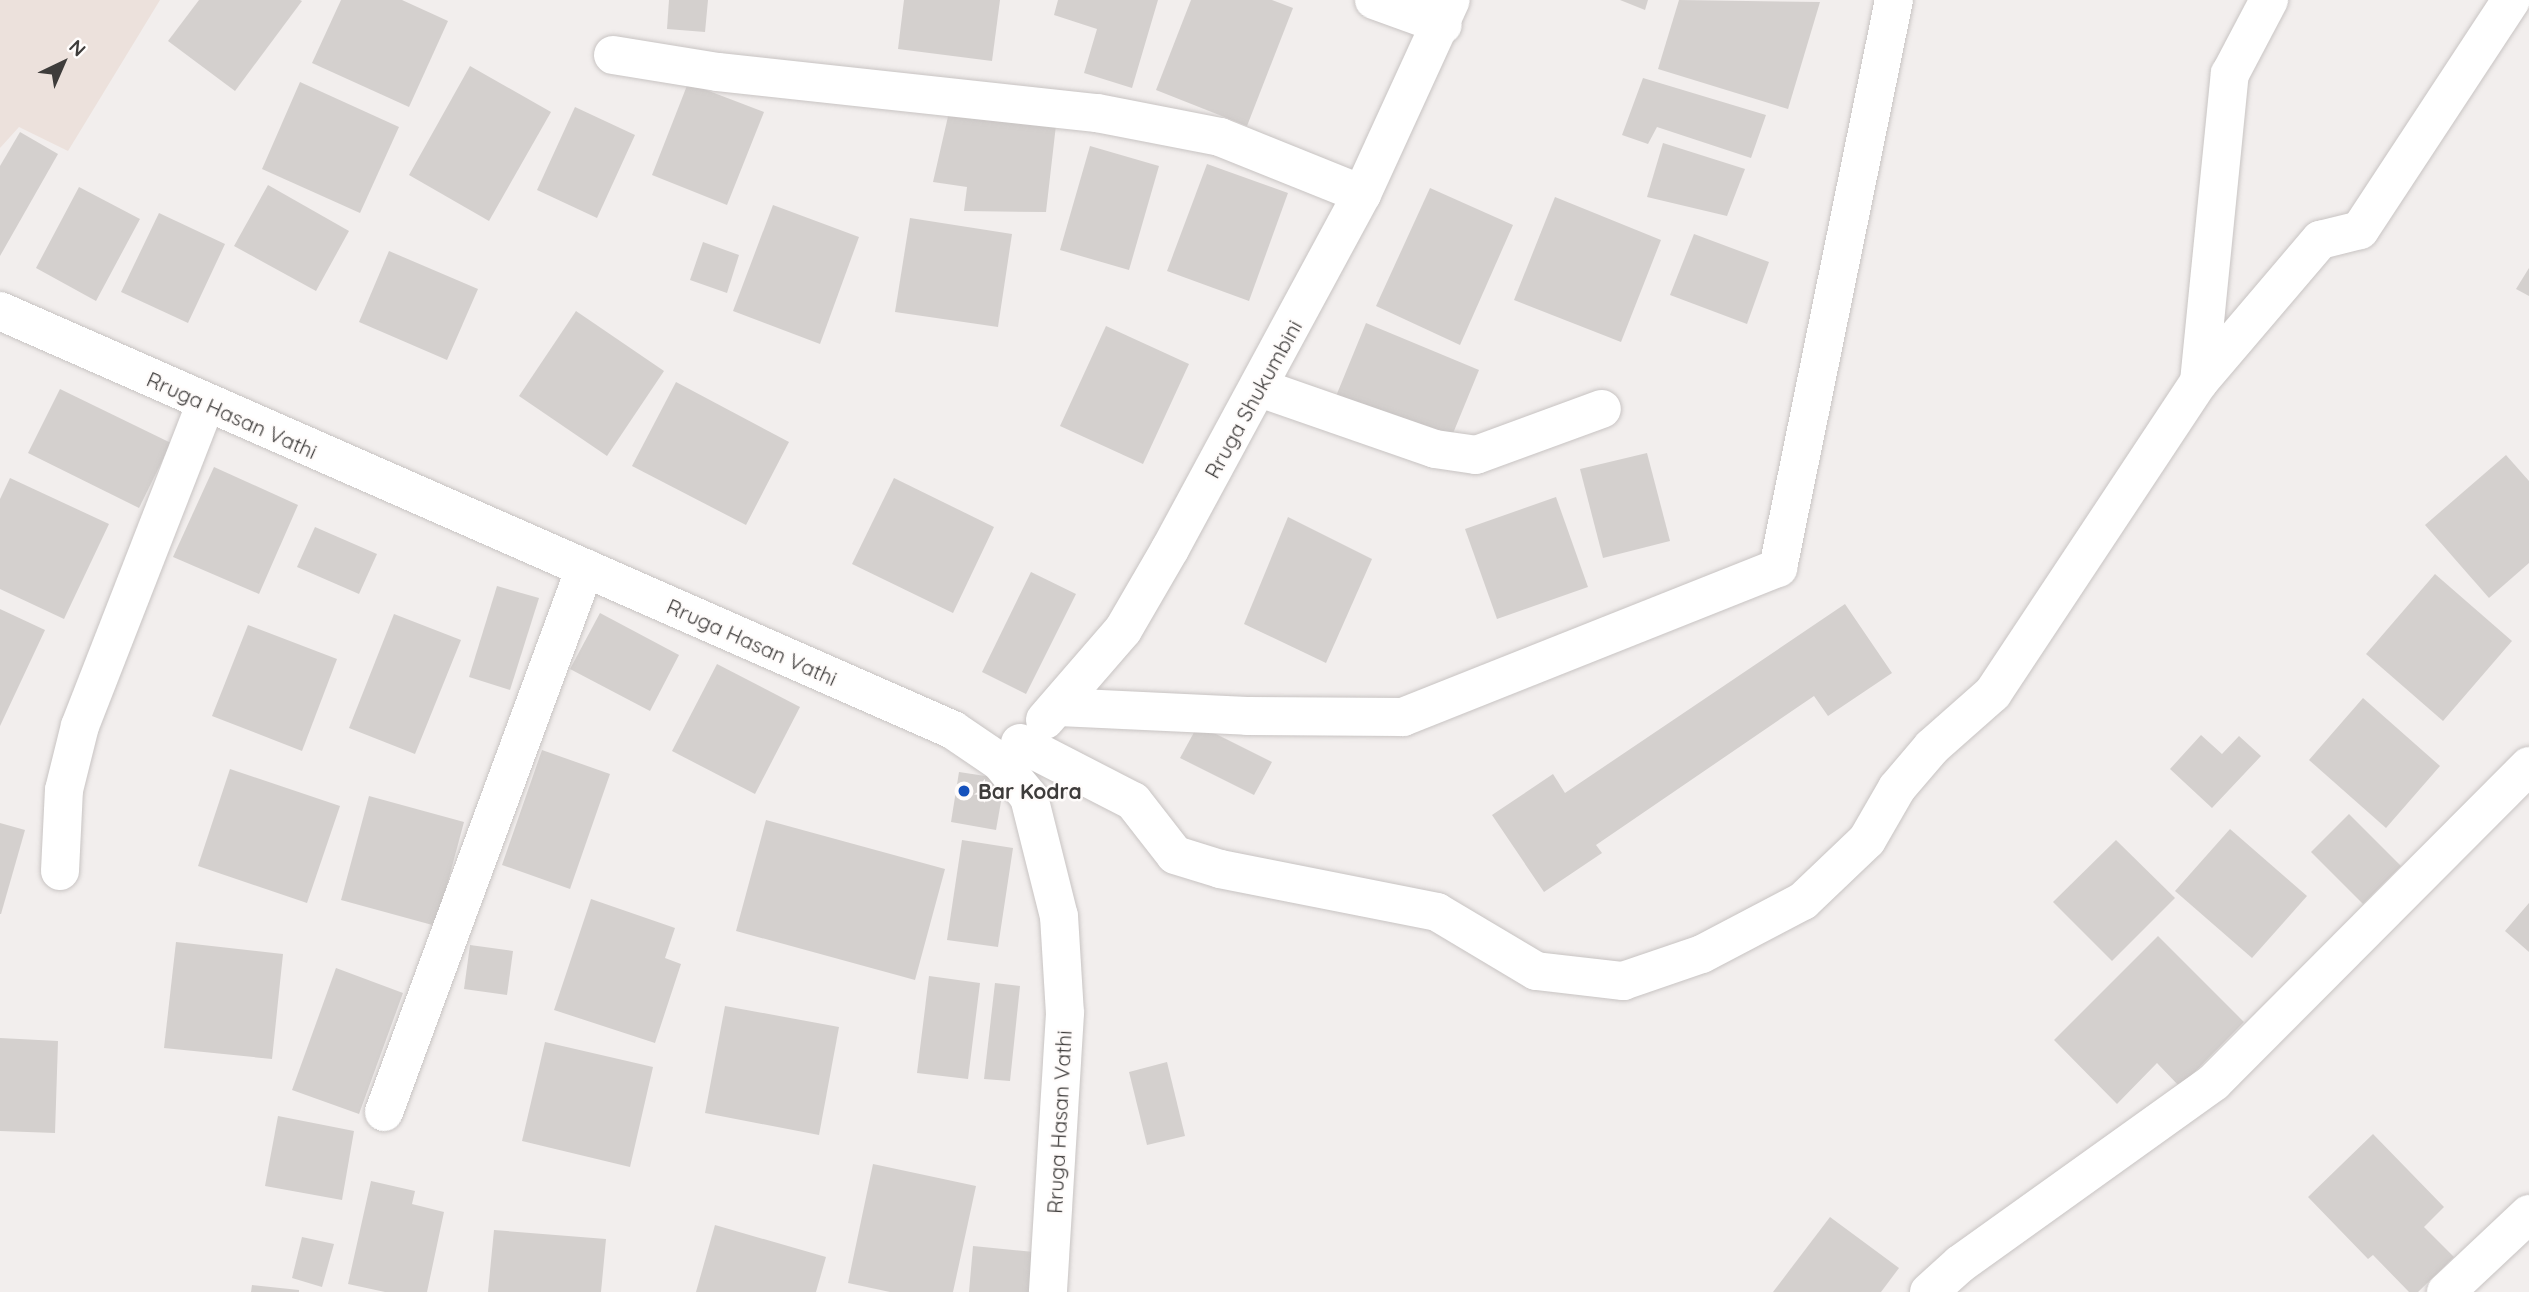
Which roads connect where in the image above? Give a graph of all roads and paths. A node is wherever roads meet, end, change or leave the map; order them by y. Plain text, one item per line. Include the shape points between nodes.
1 (1374, 0) edge
2 (1894, 0) edge
3 (2269, 0) edge
4 (2511, 0) edge
5 (1447, 12) edge
6 (612, 55) dead end
7 (1362, 194) junction
8 (0, 311) edge
9 (2199, 382) junction
10 (1260, 388) junction
11 (206, 403) junction
12 (1602, 409) dead end
13 (585, 568) junction
14 (1059, 707) junction
15 (1010, 752) junction
16 (2529, 766) edge
17 (60, 871) dead end
18 (384, 1112) dead end
19 (2529, 1214) edge
20 (1048, 1292) edge
21 (1929, 1292) edge
22 (2446, 1292) edge

1 - 5 street
2 - 14 street via 1778,568 1403,717 1247,716
3 - 9 street via 2230,74
4 - 9 street via 2360,230 2320,240
5 - 7 street, Rruga Shukumbini
6 - 7 street via 718,72 1097,113 1220,137
7 - 10 street, Rruga Shukumbini
8 - 11 street, Rruga Hasan Vathi
9 - 15 street via 1993,693 1932,747 1897,789 1867,840 1803,901 1702,954 1623,981 1536,971 1437,912 1220,869 1175,855 1133,801
10 - 12 street via 1435,449 1476,455
10 - 14 street, Rruga Shukumbini via 1123,630
11 - 13 street, Rruga Hasan Vathi
11 - 17 street via 80,726 64,790
13 - 15 street, Rruga Hasan Vathi
13 - 18 street
14 - 15 street, Rruga Shukumbini
15 - 20 street, Rruga Hasan Vathi via 1028,797 1059,916 1065,1013
16 - 21 street via 2214,1082 2152,1131 1960,1264
19 - 22 street

